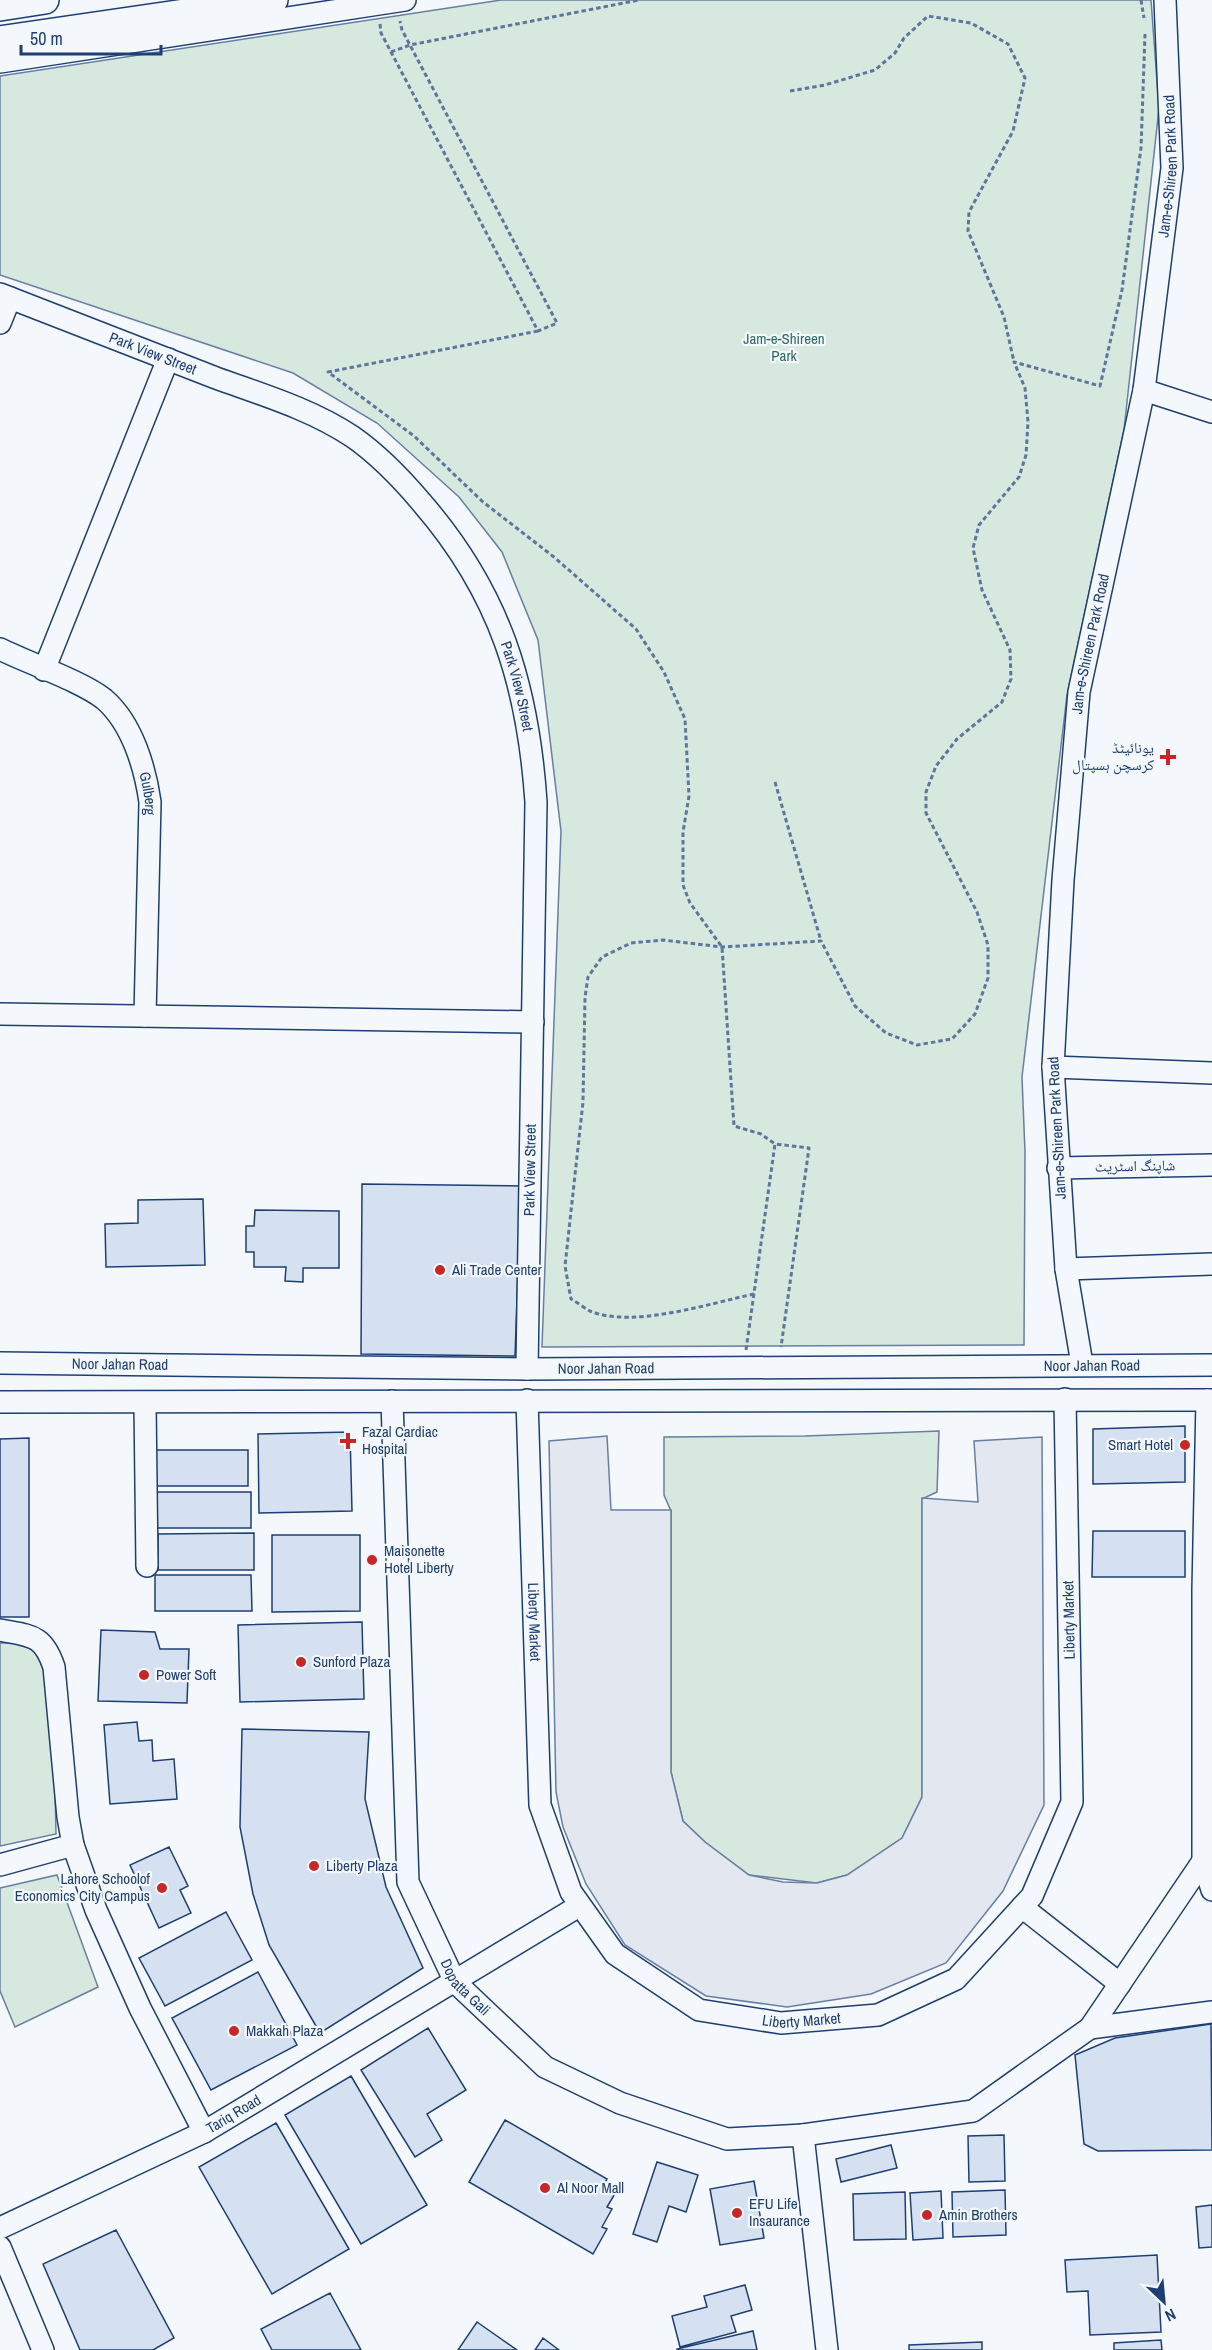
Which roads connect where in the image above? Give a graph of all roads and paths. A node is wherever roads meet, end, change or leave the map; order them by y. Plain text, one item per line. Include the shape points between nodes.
1 (45, 0) edge
2 (274, 0) edge
3 (639, 0) edge
4 (1141, 0) edge
5 (1165, 0) edge
6 (393, 2) edge
7 (0, 7) edge
8 (0, 40) edge
9 (410, 45) junction
10 (391, 52) junction
11 (0, 62) edge
12 (790, 90) dead end
13 (5, 296) edge
14 (0, 323) edge
15 (538, 331) junction
16 (168, 359) junction
17 (1014, 362) junction
18 (1144, 390) junction
19 (1212, 412) edge
20 (0, 649) edge
21 (44, 670) junction
22 (775, 782) dead end
23 (821, 941) junction
24 (722, 946) junction
25 (0, 1014) edge
26 (145, 1016) junction
27 (533, 1022) junction
28 (1053, 1067) junction
29 (1212, 1073) edge
30 (775, 1144) junction
31 (1212, 1165) edge
32 (1058, 1168) junction
33 (1212, 1264) edge
34 (1066, 1269) junction
35 (754, 1294) junction
36 (0, 1363) edge
37 (1082, 1364) junction
38 (1212, 1365) edge
39 (744, 1367) junction
40 (778, 1367) junction
41 (527, 1370) junction
42 (1065, 1399) junction
43 (527, 1400) junction
44 (1210, 1400) edge
45 (392, 1401) junction
46 (0, 1402) edge
47 (145, 1403) junction
48 (147, 1566) dead end
49 (1208, 1591) edge
50 (0, 1630) edge
51 (73, 1845) junction
52 (1203, 1861) junction
53 (0, 1865) edge
54 (1212, 1890) edge
55 (579, 1906) junction
56 (1022, 1908) junction
57 (455, 1982) junction
58 (1120, 1984) junction
59 (1212, 2012) edge
60 (1090, 2028) junction
61 (204, 2133) junction
62 (803, 2135) junction
63 (0, 2228) edge
64 (0, 2247) edge
65 (43, 2350) edge
66 (827, 2350) edge

1 - 7 main road
2 - 8 main road
3 - 9 path
4 - 17 path via 1145,24 1141,148 1122,290 1100,386
5 - 18 street, Jam-e-Shireen Park Road via 1172,168
6 - 9 path
6 - 10 path via 381,33
6 - 11 street
9 - 10 path
9 - 15 path via 557,323
10 - 15 path
12 - 17 path via 825,85 875,70 928,16 970,23 1008,44 1025,78 1013,131 969,212 968,231 1004,317
13 - 14 street
13 - 16 street, Park View Street
15 - 24 path via 328,372 414,436 483,502 554,557 636,629 664,672 685,718 689,796 683,832 683,885 690,903
16 - 21 street
16 - 27 street, Park View Street via 300,408 351,436 382,458 432,514 475,573 490,601 523,702 532,749 536,802
17 - 23 path via 1025,388 1026,455 1019,477 979,525 973,548 982,590 1010,650 1011,680 1002,702 957,739 936,766 926,792 926,813 977,912 988,945 988,978 975,1014 952,1040 917,1045 886,1033 855,1006
18 - 19 street
18 - 28 street, Jam-e-Shireen Park Road via 1079,692
20 - 21 street, Gulberg
21 - 26 street, Gulberg via 104,699 117,714 146,773 150,802
22 - 23 path
23 - 24 path
24 - 30 path via 734,1126 761,1134
24 - 35 path via 663,940 631,943 602,957 588,977 583,1102 565,1266 571,1299 591,1311 620,1316 656,1316
25 - 26 street
26 - 27 street
27 - 41 street, Park View Street
28 - 29 street
28 - 32 street, Jam-e-Shireen Park Road
30 - 35 path
30 - 40 path via 809,1148
31 - 32 street, شاپنگ اسٹریٹ
32 - 34 street, Jam-e-Shireen Park Road
33 - 34 street
34 - 37 street, Jam-e-Shireen Park Road
35 - 39 path
36 - 41 street, Noor Jahan Road
37 - 38 street, Noor Jahan Road
37 - 40 street, Noor Jahan Road
39 - 40 street, Noor Jahan Road
39 - 41 street, Noor Jahan Road
42 - 43 street, Noor Jahan Road
42 - 44 street, Noor Jahan Road
42 - 56 street, Liberty Market via 1072,1802 1032,1896
43 - 45 street, Noor Jahan Road
43 - 55 street, Liberty Market via 540,1804
44 - 49 street
45 - 47 street, Noor Jahan Road
45 - 57 street, Dopatta Gali via 408,1882
46 - 47 street, Noor Jahan Road
47 - 48 street
49 - 52 street
50 - 51 street via 31,1636 47,1648 54,1667
51 - 53 street
51 - 61 street via 96,1910 140,2008
52 - 54 street
52 - 58 street
55 - 56 street, Liberty Market via 615,1954 699,2010 781,2023 878,2015 956,1979
55 - 57 street, Tariq Road
56 - 58 street
57 - 61 street, Tariq Road
57 - 62 street, Dopatta Gali via 545,2067 620,2103 727,2139
58 - 60 street
59 - 60 street
60 - 62 street, Dopatta Gali via 973,2111
61 - 63 street, Tariq Road
62 - 66 street
64 - 65 street

